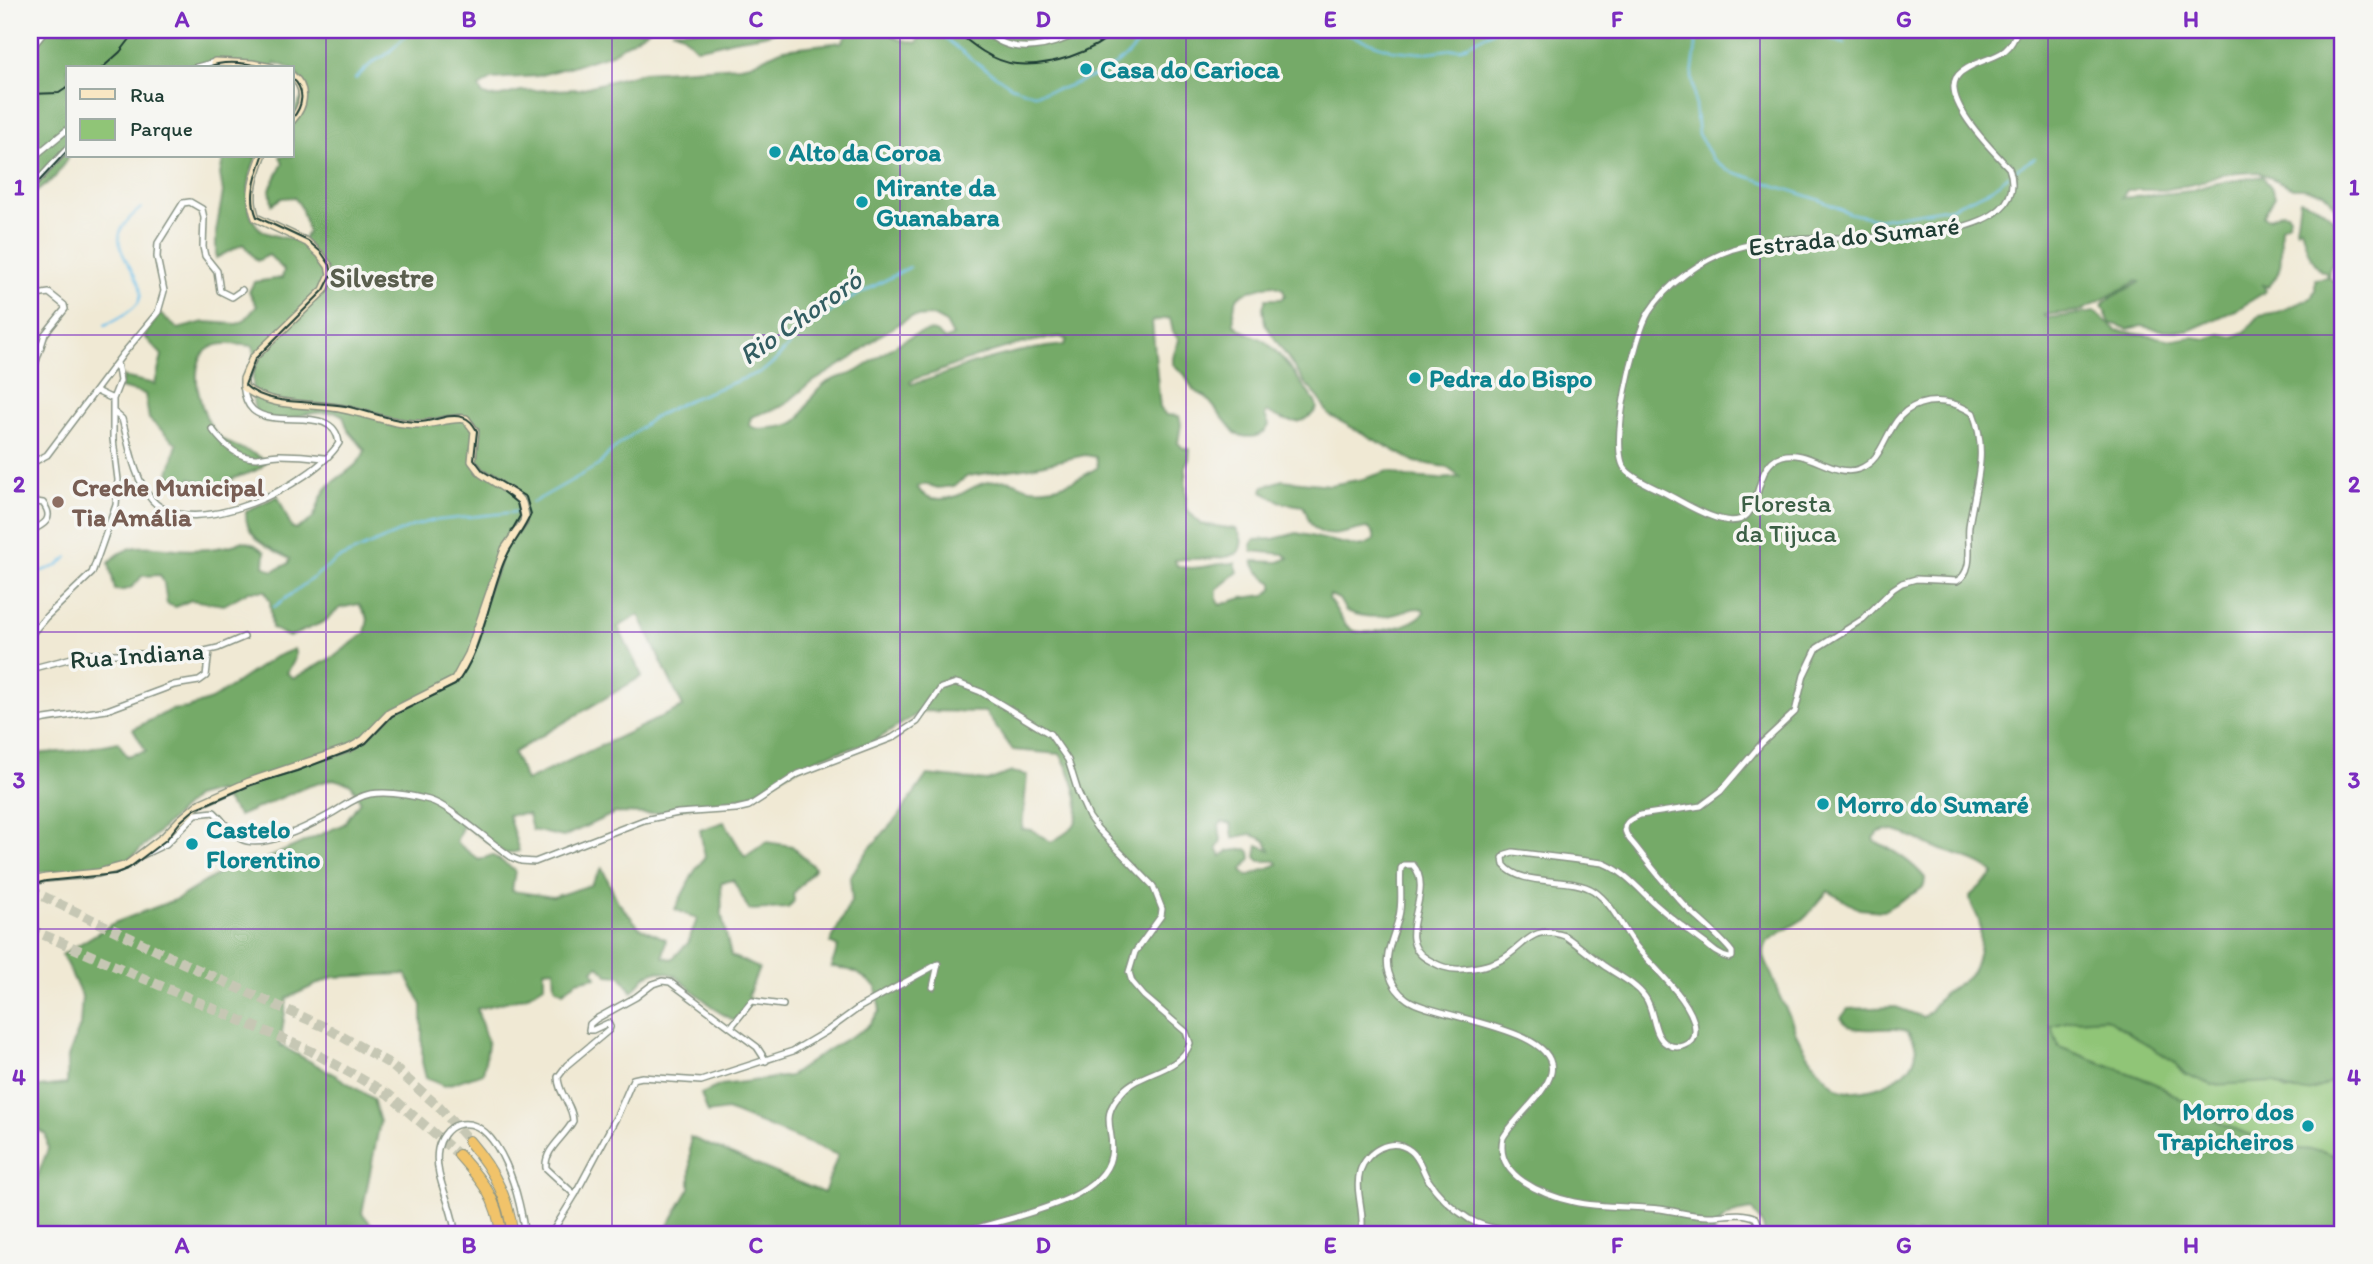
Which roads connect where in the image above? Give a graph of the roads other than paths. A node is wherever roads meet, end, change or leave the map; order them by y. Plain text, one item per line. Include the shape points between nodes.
1 (46, 30) edge
2 (985, 30) edge
3 (1084, 30) edge
4 (2017, 30) edge
5 (30, 50) edge
6 (215, 62) junction
7 (200, 66) edge
8 (207, 66) edge
9 (262, 66) edge
10 (294, 78) edge
11 (294, 118) edge
12 (66, 131) edge
13 (66, 150) edge
14 (261, 158) edge
15 (30, 160) edge
16 (30, 189) edge
17 (242, 290) dead end
18 (30, 296) edge
19 (117, 362) junction
20 (30, 380) edge
21 (243, 385) junction
22 (96, 391) junction
23 (113, 400) junction
24 (114, 413) junction
25 (212, 429) dead end
26 (324, 458) junction
27 (30, 464) edge
28 (30, 501) edge
29 (30, 531) edge
30 (30, 636) edge
31 (244, 637) dead end
32 (209, 651) junction
33 (30, 669) edge
34 (30, 723) edge
35 (138, 857) junction
36 (30, 882) edge
37 (933, 987) dead end
38 (783, 1006) dead end
39 (731, 1027) junction
40 (766, 1061) junction
41 (469, 1142) tunnel mouth
42 (459, 1155) tunnel mouth
43 (494, 1176) junction
44 (575, 1195) junction
45 (455, 1234) edge
46 (504, 1234) edge
47 (518, 1234) edge
48 (524, 1234) edge
49 (551, 1234) edge
50 (960, 1234) edge
51 (1361, 1234) edge
52 (1547, 1234) edge
53 (1762, 1234) edge

1 - 5 street
2 - 3 street via 1002,42 1029,47 1047,46
4 - 53 street, Estrada do Sumaré via 2005,52 1964,70 1954,83 1966,120 2012,176 2010,195 1997,212 1933,233 1778,240 1733,249 1680,279 1650,311 1640,334 1620,423 1625,470 1719,519 1739,521 1748,515 1765,469 1783,456 1795,455 1846,471 1870,462 1895,420 1916,404 1946,401 1960,405 1973,413 1980,437 1981,470 1964,578 1908,580 1893,589 1863,619 1817,649 1795,712 1715,796 1701,806 1640,815 1626,825 1630,840 1649,865 1714,931 1732,957 1721,956 1692,934 1616,868 1513,852 1503,858 1515,874 1580,885 1605,900 1637,948 1684,1003 1695,1037 1678,1048 1663,1042 1651,1006 1638,989 1555,933 1539,932 1492,964 1474,969 1440,967 1414,948 1419,876 1413,865 1401,868 1400,914 1388,952 1388,970 1397,990 1408,1001 1431,1011 1510,1032 1541,1049 1550,1062 1550,1077 1503,1138 1502,1159 1507,1168 1524,1182 1572,1201 1707,1216 1748,1214 1756,1218
6 - 7 street
6 - 8 street
6 - 9 street
10 - 11 street via 304,98
12 - 15 street
13 - 16 street
14 - 21 street via 252,184 256,218 307,242 331,274 324,290 253,358
17 - 19 street via 232,297 220,291 217,271 203,247 202,209 190,202 183,204 157,250 164,285 161,306
18 - 20 street via 49,293 65,309 45,334
19 - 22 street
19 - 23 street via 120,381
21 - 26 street via 247,402 256,412 329,423 336,430 338,443
21 - 35 street via 259,397 343,408 395,422 421,425 466,419 475,431 472,461 522,503 524,522 505,549 469,654 455,680 390,713 350,748 253,780 195,807
22 - 23 street
22 - 27 street via 47,455
23 - 24 street
24 - 26 street via 122,419 139,476 152,499 183,514 216,513 246,505 296,480
24 - 30 street via 118,491 96,564
25 - 26 street via 235,452 254,458 303,454
28 - 29 street via 43,503 48,514 44,525
31 - 32 street, Rua Indiana
32 - 33 street, Rua Indiana via 87,654
32 - 34 street via 206,676 199,681 174,685 107,710
35 - 36 street via 110,871
35 - 50 street via 166,844 200,813 214,813 239,838 257,842 293,832 359,798 384,793 438,803 513,858 535,862 644,820 749,806 798,774 892,738 917,722 947,684 981,692 1050,734 1068,760 1089,817 1158,895 1161,916 1135,952 1129,972 1144,996 1186,1032 1190,1043 1174,1063 1132,1082 1117,1098 1108,1114 1111,1158 1086,1190 1056,1205
37 - 40 street via 938,964 793,1051
38 - 39 street via 752,1001
39 - 40 street via 757,1047
39 - 44 street via 676,986 662,981 590,1024 590,1030 606,1023 610,1027 558,1077 559,1089 574,1116 545,1163
40 - 44 street via 701,1081 633,1079
41 - 43 highway
42 - 46 highway via 489,1190
43 - 46 highway via 508,1211
43 - 47 highway via 513,1208
44 - 49 street
45 - 48 street via 437,1166 438,1151 449,1129 467,1124 486,1132 512,1177
51 - 52 street via 1360,1173 1365,1158 1392,1145 1413,1152 1445,1200 1471,1220 1501,1230

